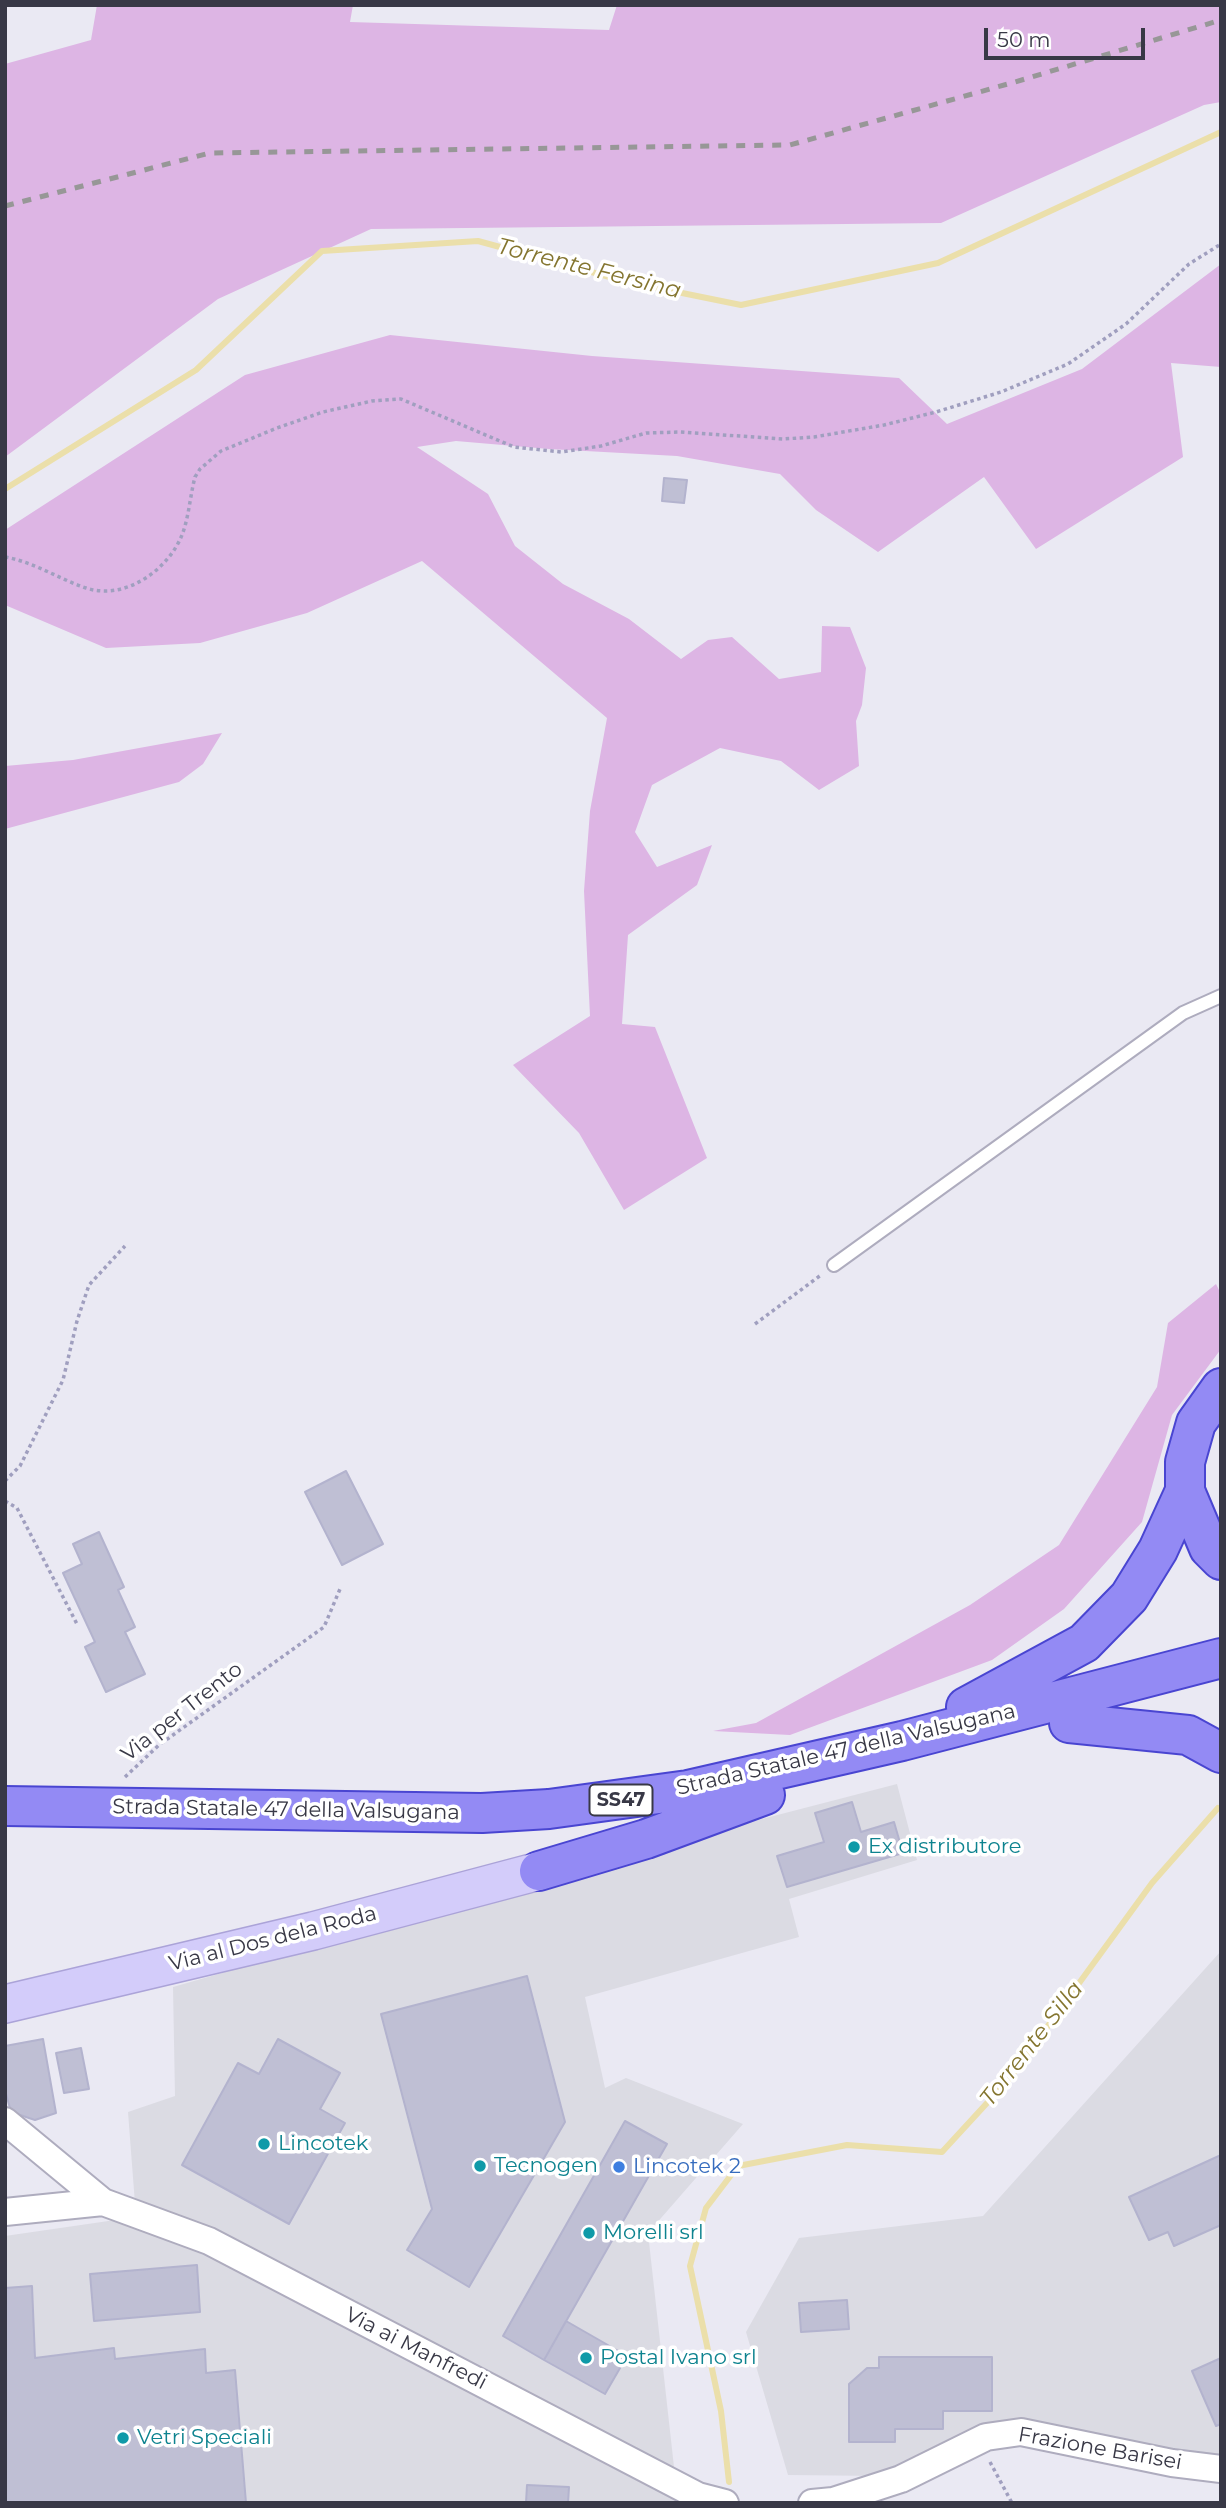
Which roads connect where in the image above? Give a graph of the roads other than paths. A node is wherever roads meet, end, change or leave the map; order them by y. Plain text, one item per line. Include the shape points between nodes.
1 (1221, 996) edge
2 (834, 1265) road end
3 (1221, 1388) edge
4 (1185, 1491) junction
5 (1221, 1560) edge
6 (1221, 1658) edge
7 (1221, 1682) edge
8 (1069, 1723) junction
9 (902, 1741) junction
10 (1221, 1753) edge
11 (765, 1795) junction
12 (5, 1806) edge
13 (5, 1823) edge
14 (539, 1871) joint
15 (5, 2004) edge
16 (5, 2121) edge
17 (103, 2202) junction
18 (5, 2212) edge
19 (1221, 2469) edge
20 (716, 2501) edge
21 (812, 2503) edge

1 - 2 lane via 1184,1013
3 - 4 highway via 1196,1423 1185,1462
4 - 5 highway via 1209,1548
4 - 9 highway via 1158,1550 1129,1597 1084,1643
6 - 9 highway, Strada Statale 47 della Valsugana / SS47
7 - 8 highway, Strada Statale 47 della Valsugana / SS47
8 - 10 highway via 1188,1735
8 - 11 highway, Strada Statale 47 della Valsugana / SS47
9 - 12 highway, Strada Statale 47 della Valsugana / SS47 via 688,1790 549,1809 482,1813
11 - 13 highway, Strada Statale 47 della Valsugana / SS47 via 610,1824 477,1833
11 - 14 highway via 646,1839
14 - 15 main road, Via al Dos dela Roda via 313,1931
16 - 17 street, Via ai Manfredi
17 - 18 street, Via ai Manfredi
17 - 20 street, Via ai Manfredi via 209,2241
19 - 21 street, Frazione Barisei via 1021,2432 980,2439 901,2479 833,2501

